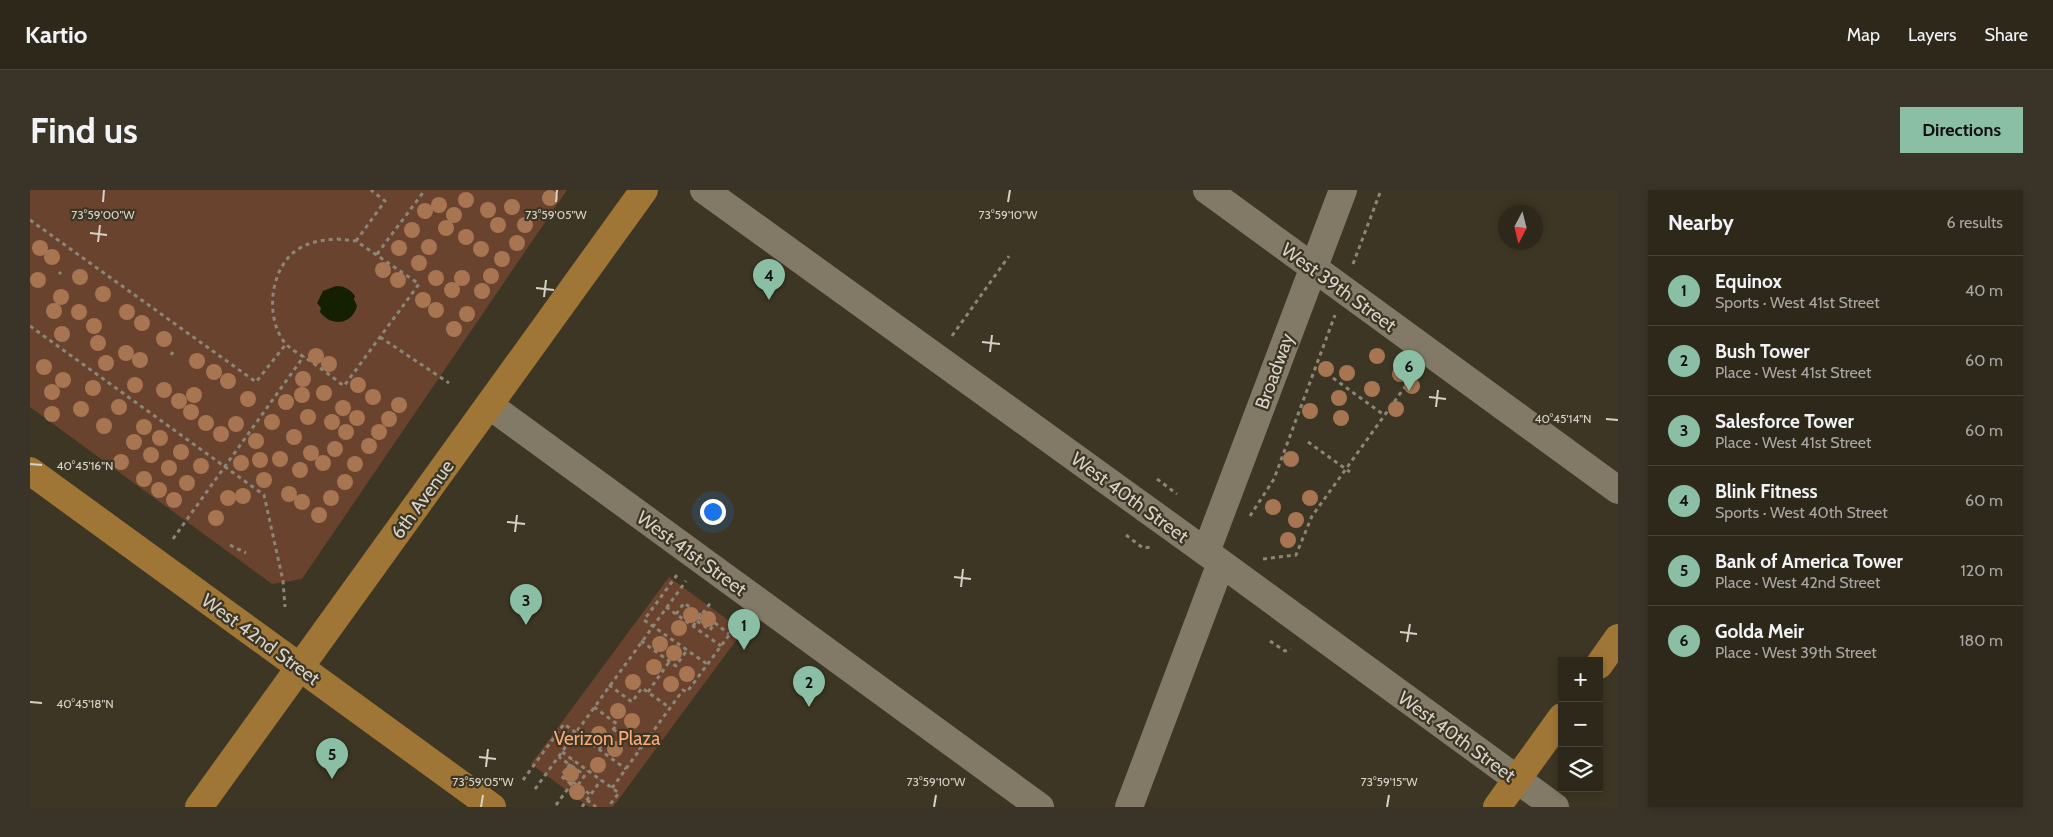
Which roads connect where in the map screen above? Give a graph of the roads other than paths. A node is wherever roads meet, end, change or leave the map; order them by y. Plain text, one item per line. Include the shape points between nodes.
1 (644, 190) edge
2 (704, 190) edge
3 (1207, 190) edge
4 (1343, 190) edge
5 (1313, 268) junction
6 (490, 405) junction
7 (30, 471) edge
8 (1618, 490) edge
9 (1213, 558) junction
10 (1618, 638) edge
11 (1603, 659) edge
12 (301, 668) junction
13 (1558, 723) edge
14 (1517, 779) junction
15 (200, 807) edge
16 (492, 807) edge
17 (1040, 807) edge
18 (1129, 807) edge
19 (1497, 807) edge
20 (1555, 807) edge

1 - 6 main road, 6th Avenue
2 - 9 street, West 40th Street
3 - 5 street, West 39th Street
4 - 5 street, Broadway
5 - 8 street, West 39th Street
5 - 9 street, Broadway
6 - 12 main road, 6th Avenue
6 - 17 street, West 41st Street
7 - 12 main road, West 42nd Street
9 - 14 street, West 40th Street
9 - 18 street, Broadway
10 - 11 main road
12 - 15 main road, 6th Avenue
12 - 16 main road, West 42nd Street
13 - 14 main road
14 - 19 main road
14 - 20 street, West 40th Street

